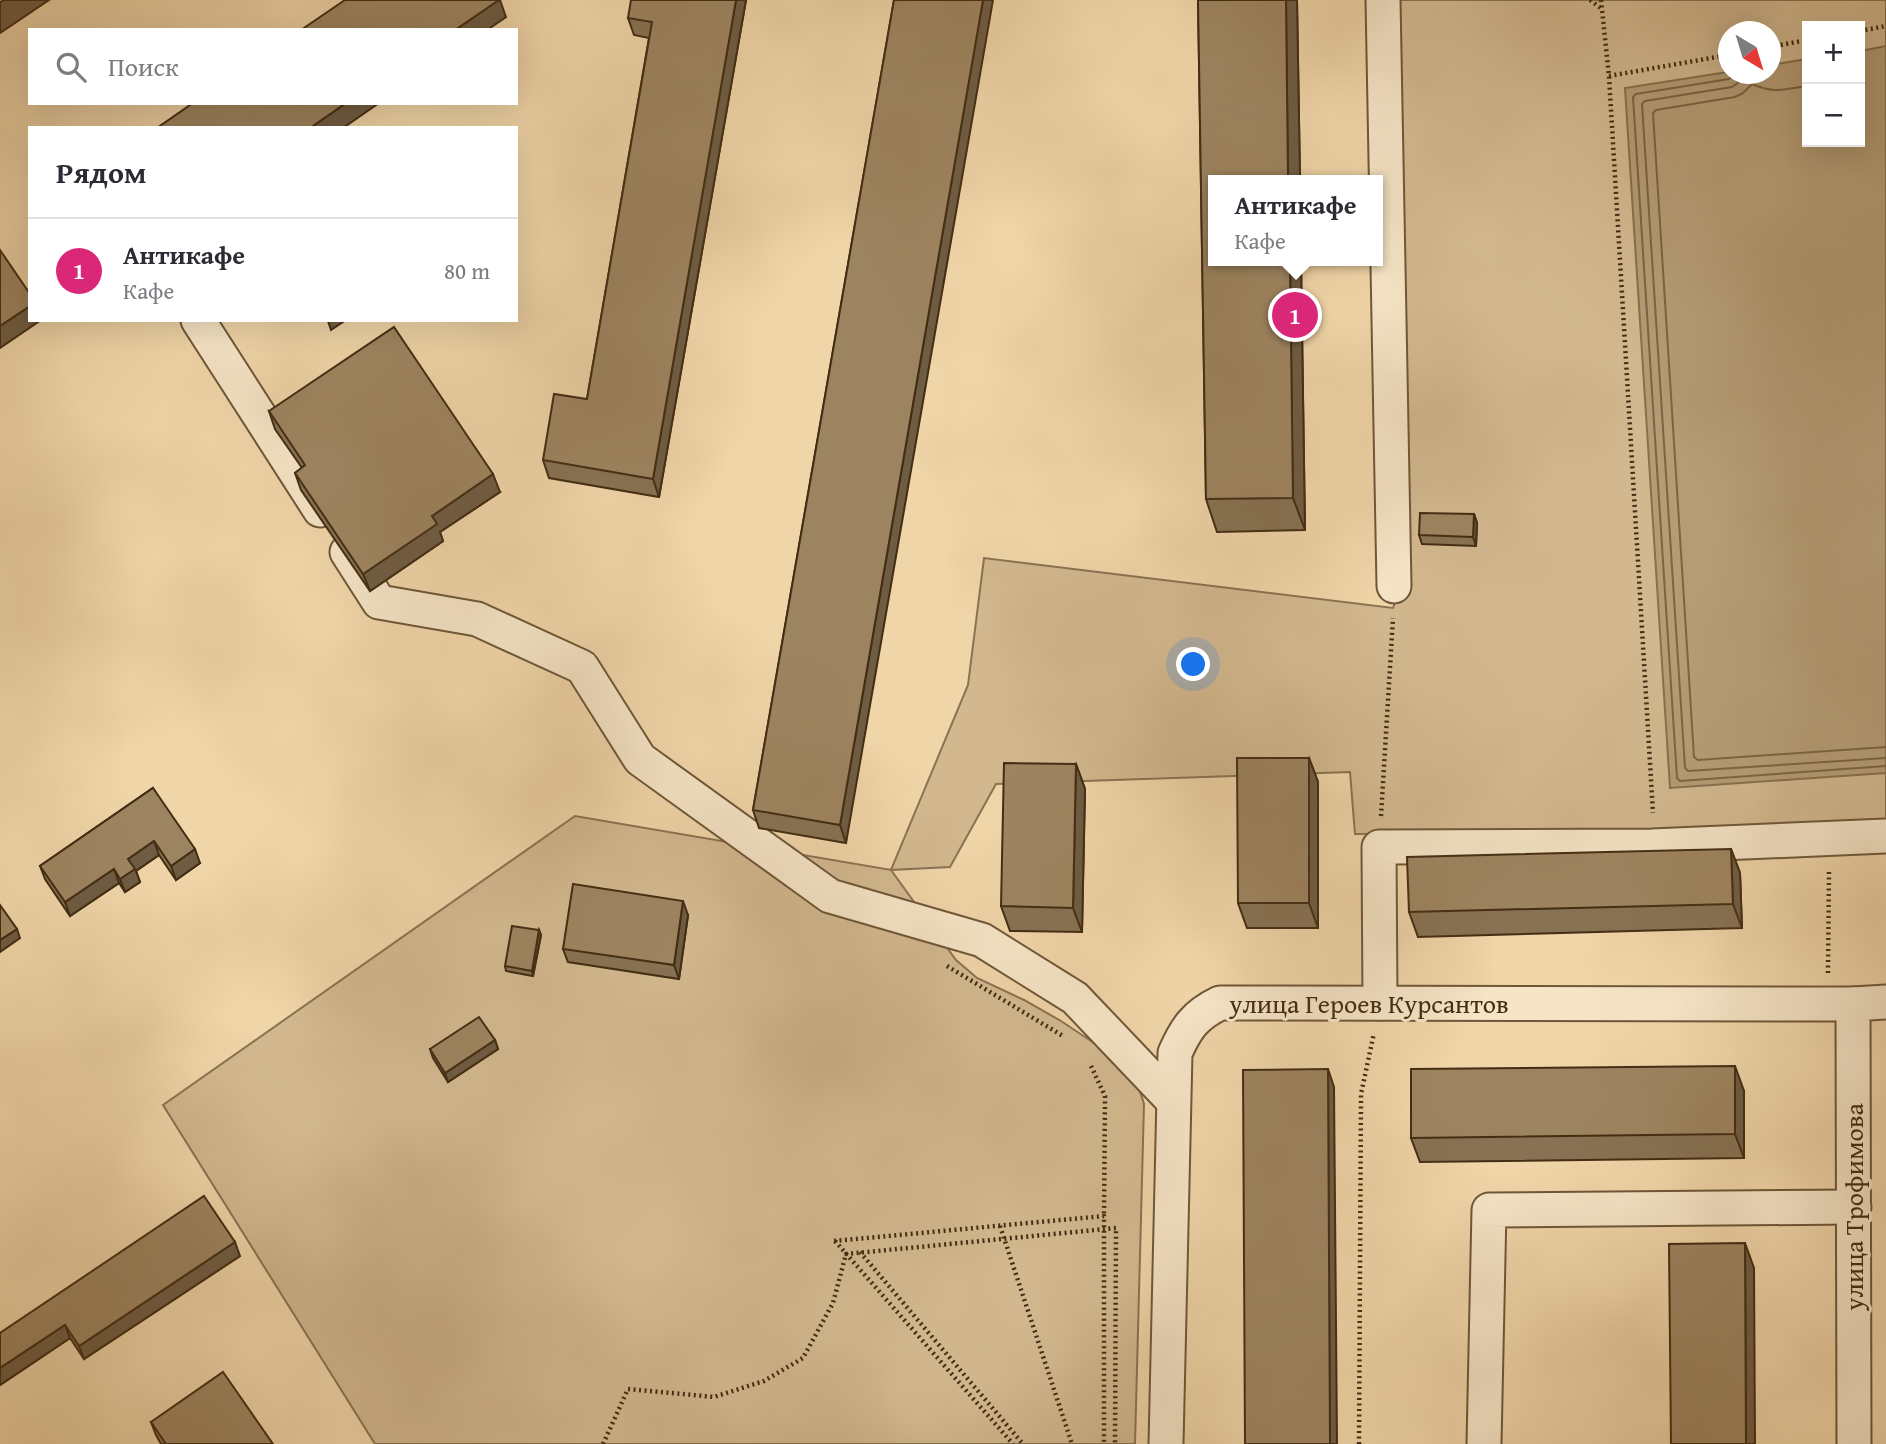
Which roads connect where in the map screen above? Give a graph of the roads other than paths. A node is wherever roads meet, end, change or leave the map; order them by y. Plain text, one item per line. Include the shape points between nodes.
1 (1383, 0) edge
2 (199, 322) edge
3 (1394, 586) road end
4 (1886, 836) edge
5 (1886, 1002) edge
6 (1380, 1003) junction
7 (1853, 1004) junction
8 (1173, 1101) junction
9 (1854, 1207) junction
10 (1166, 1444) edge
11 (1483, 1444) edge
12 (1854, 1444) edge

1 - 3 street
2 - 8 street via 379,602 477,619 582,667 640,759 831,897 982,940 1075,998
4 - 6 street via 1652,846 1379,847
5 - 7 street
6 - 7 street, улица Героев Курсантов
6 - 8 street, улица Героев Курсантов via 1220,1003 1207,1009 1196,1018 1175,1053
7 - 9 street, улица Трофимова
8 - 10 street, улица Героев Курсантов
9 - 11 street via 1489,1210
9 - 12 street, улица Трофимова

